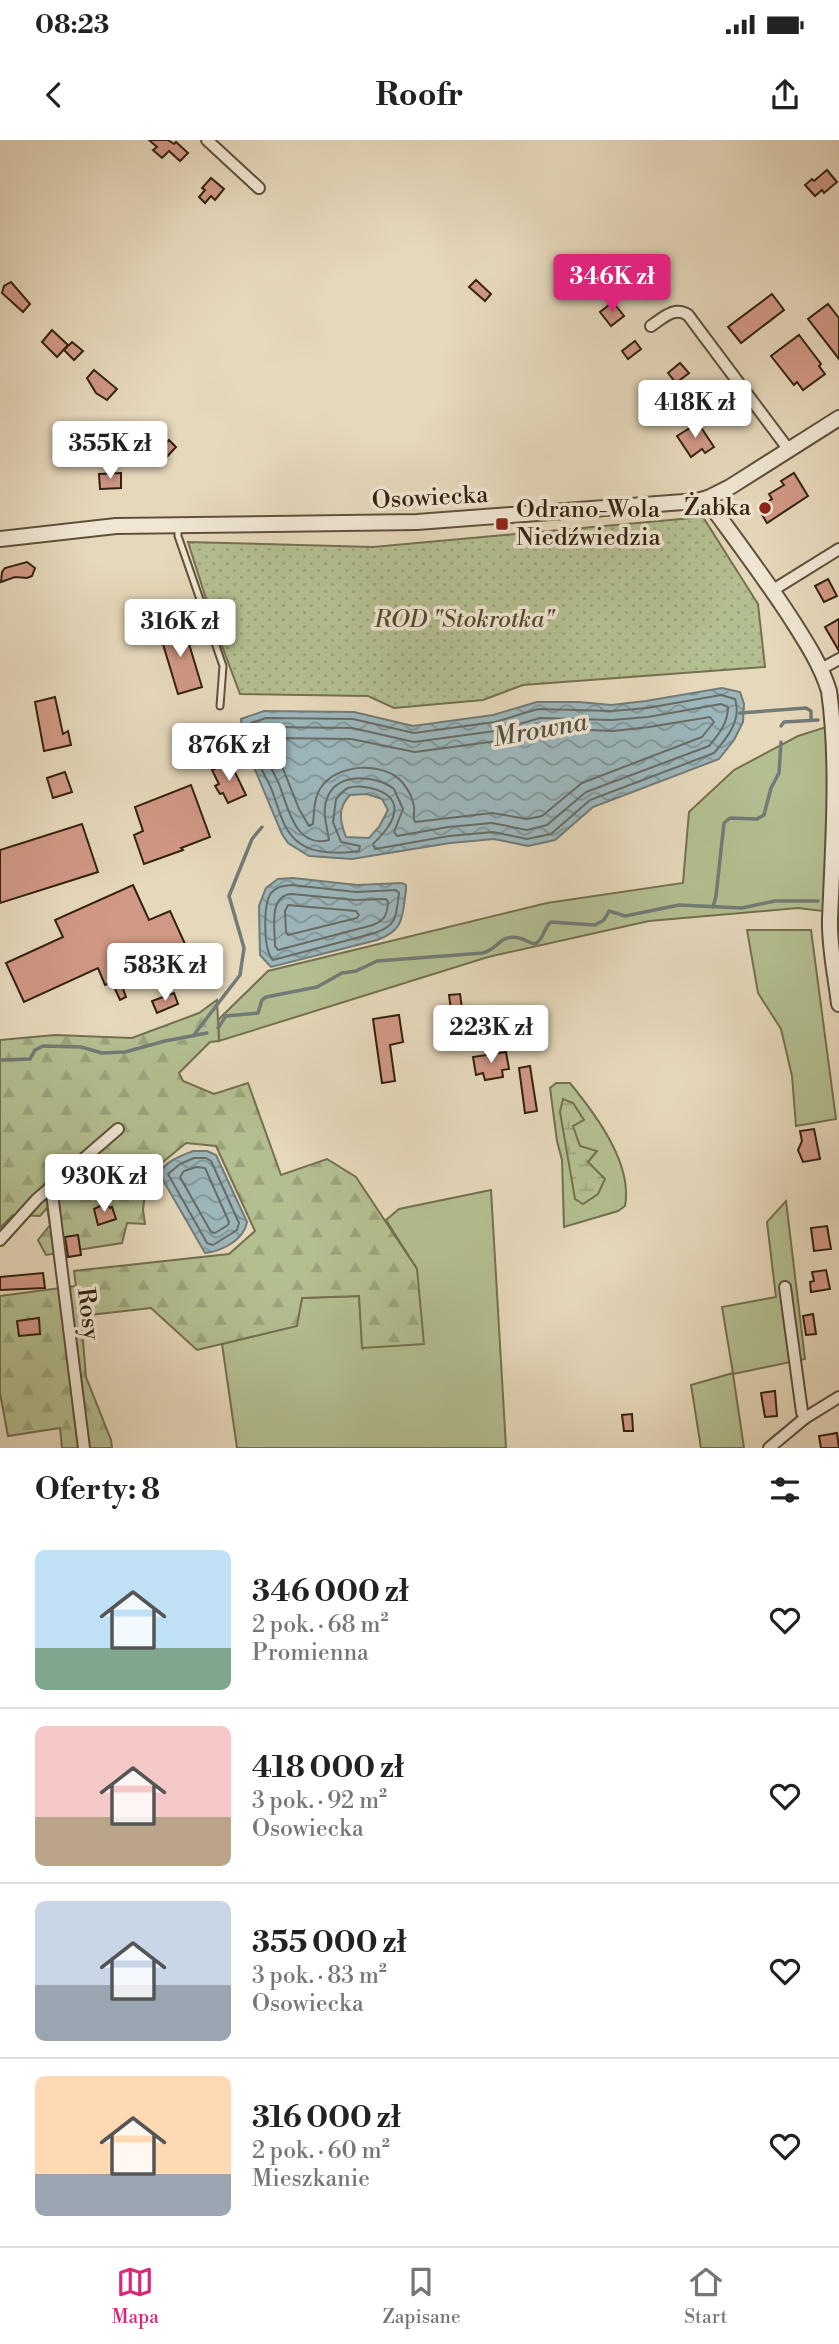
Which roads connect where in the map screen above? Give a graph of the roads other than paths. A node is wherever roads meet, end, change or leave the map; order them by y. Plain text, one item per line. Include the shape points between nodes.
1 (207, 140) edge
2 (259, 188) dead end
3 (651, 326) dead end
4 (839, 418) edge
5 (789, 450) junction
6 (708, 498) junction
7 (178, 524) junction
8 (0, 539) edge
9 (839, 549) edge
10 (773, 590) junction
11 (839, 659) edge
12 (821, 669) junction
13 (220, 706) dead end
14 (834, 920) edge
15 (839, 1004) edge
16 (118, 1129) dead end
17 (51, 1185) junction
18 (0, 1240) edge
19 (785, 1287) dead end
20 (839, 1397) edge
21 (805, 1418) junction
22 (84, 1448) edge
23 (769, 1448) edge

1 - 2 street
3 - 5 street via 674,312 688,316
4 - 5 street, Osowiecka
5 - 6 street, Osowiecka
6 - 7 street, Osowiecka via 417,522
6 - 10 street
7 - 8 street, Osowiecka
7 - 13 lane via 178,536 223,666
9 - 10 street
10 - 12 street
11 - 12 street
12 - 14 street via 835,719 838,765
14 - 15 street
16 - 17 street
17 - 18 street
17 - 22 street, Rosy
19 - 21 street
20 - 21 street
21 - 23 street

